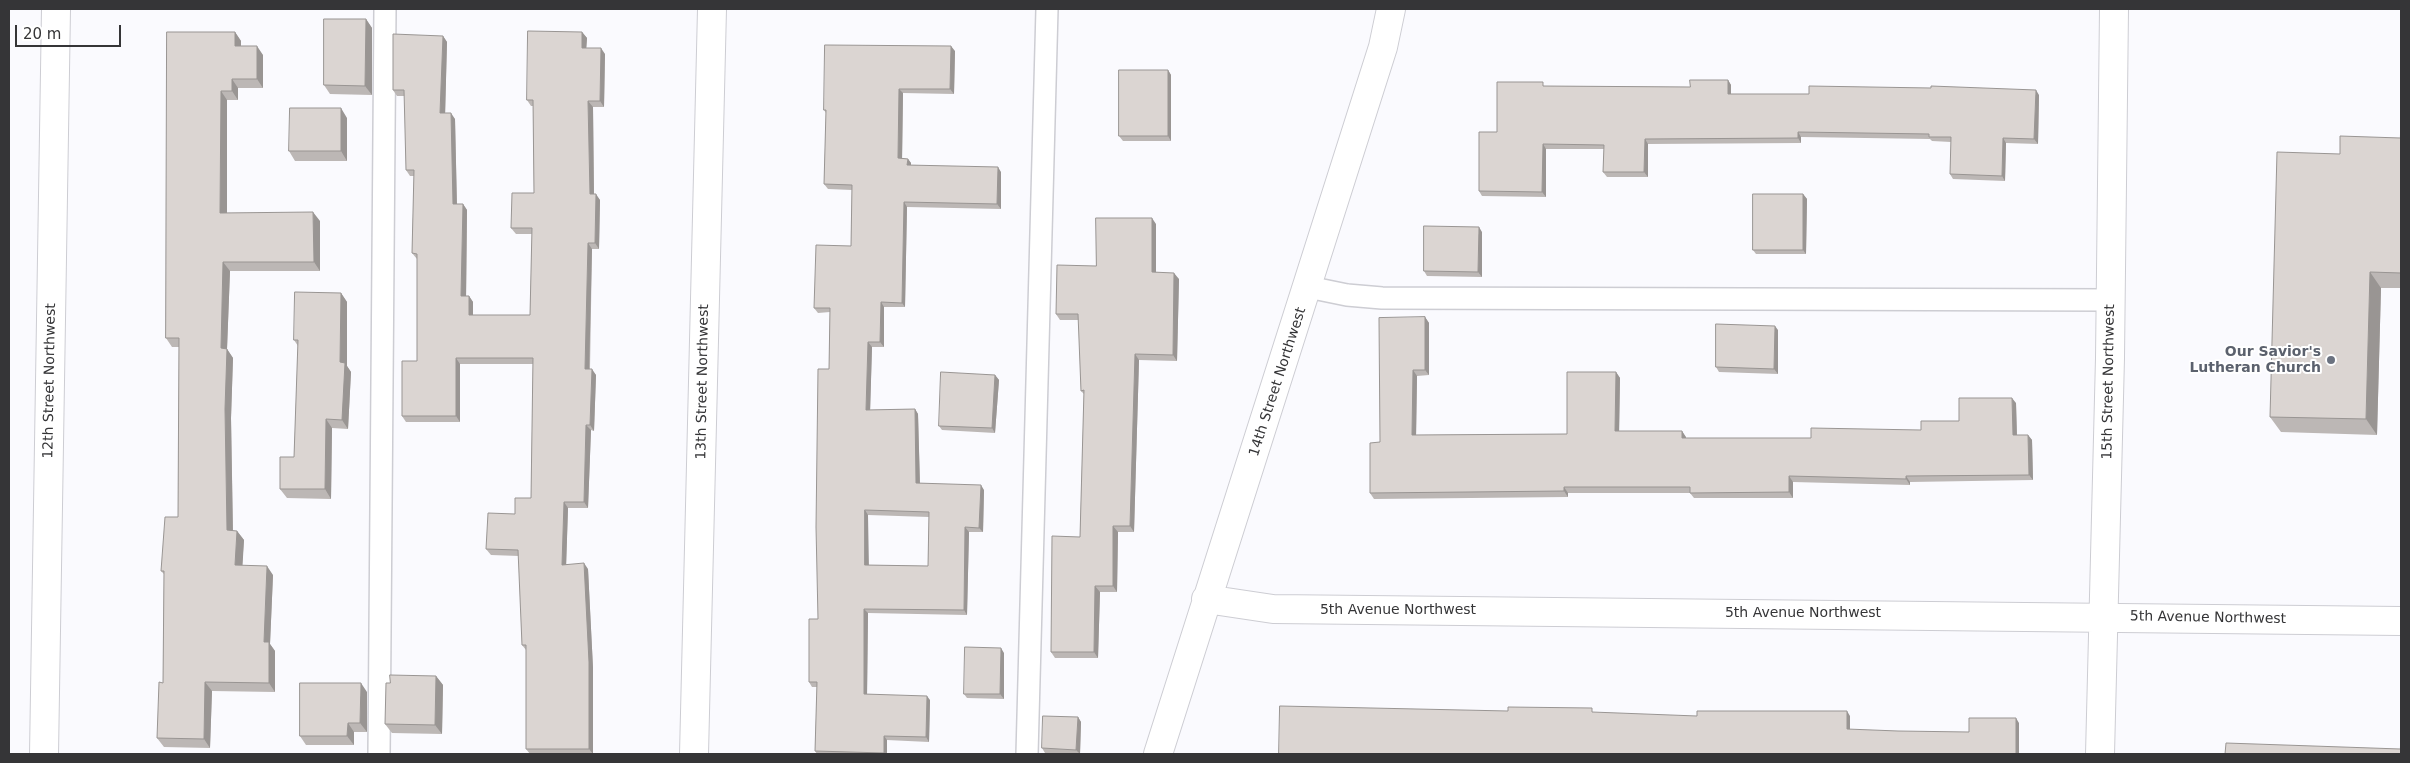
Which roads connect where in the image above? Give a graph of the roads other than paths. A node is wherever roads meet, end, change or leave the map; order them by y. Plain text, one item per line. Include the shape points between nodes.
1 (56, 9) edge
2 (385, 9) edge
3 (712, 9) edge
4 (1047, 9) edge
5 (1391, 9) edge
6 (2114, 9) edge
7 (1308, 287) junction
8 (2111, 300) junction
9 (1206, 599) junction
10 (2105, 616) junction
11 (2401, 620) edge
12 (44, 754) edge
13 (379, 754) edge
14 (694, 754) edge
15 (1027, 754) edge
16 (1158, 754) edge
17 (2100, 754) edge

1 - 12 street, 12th Street Northwest
2 - 13 lane
3 - 14 street, 13th Street Northwest
4 - 15 lane
5 - 7 street, 14th Street Northwest via 1383,47
6 - 8 street, 15th Street Northwest
7 - 8 lane via 1382,298
7 - 9 street, 14th Street Northwest via 1225,549
8 - 10 street, 15th Street Northwest
9 - 10 street, 5th Avenue Northwest via 1273,609
9 - 16 street, 14th Street Northwest
10 - 11 street, 5th Avenue Northwest
10 - 17 street, 15th Street Northwest

